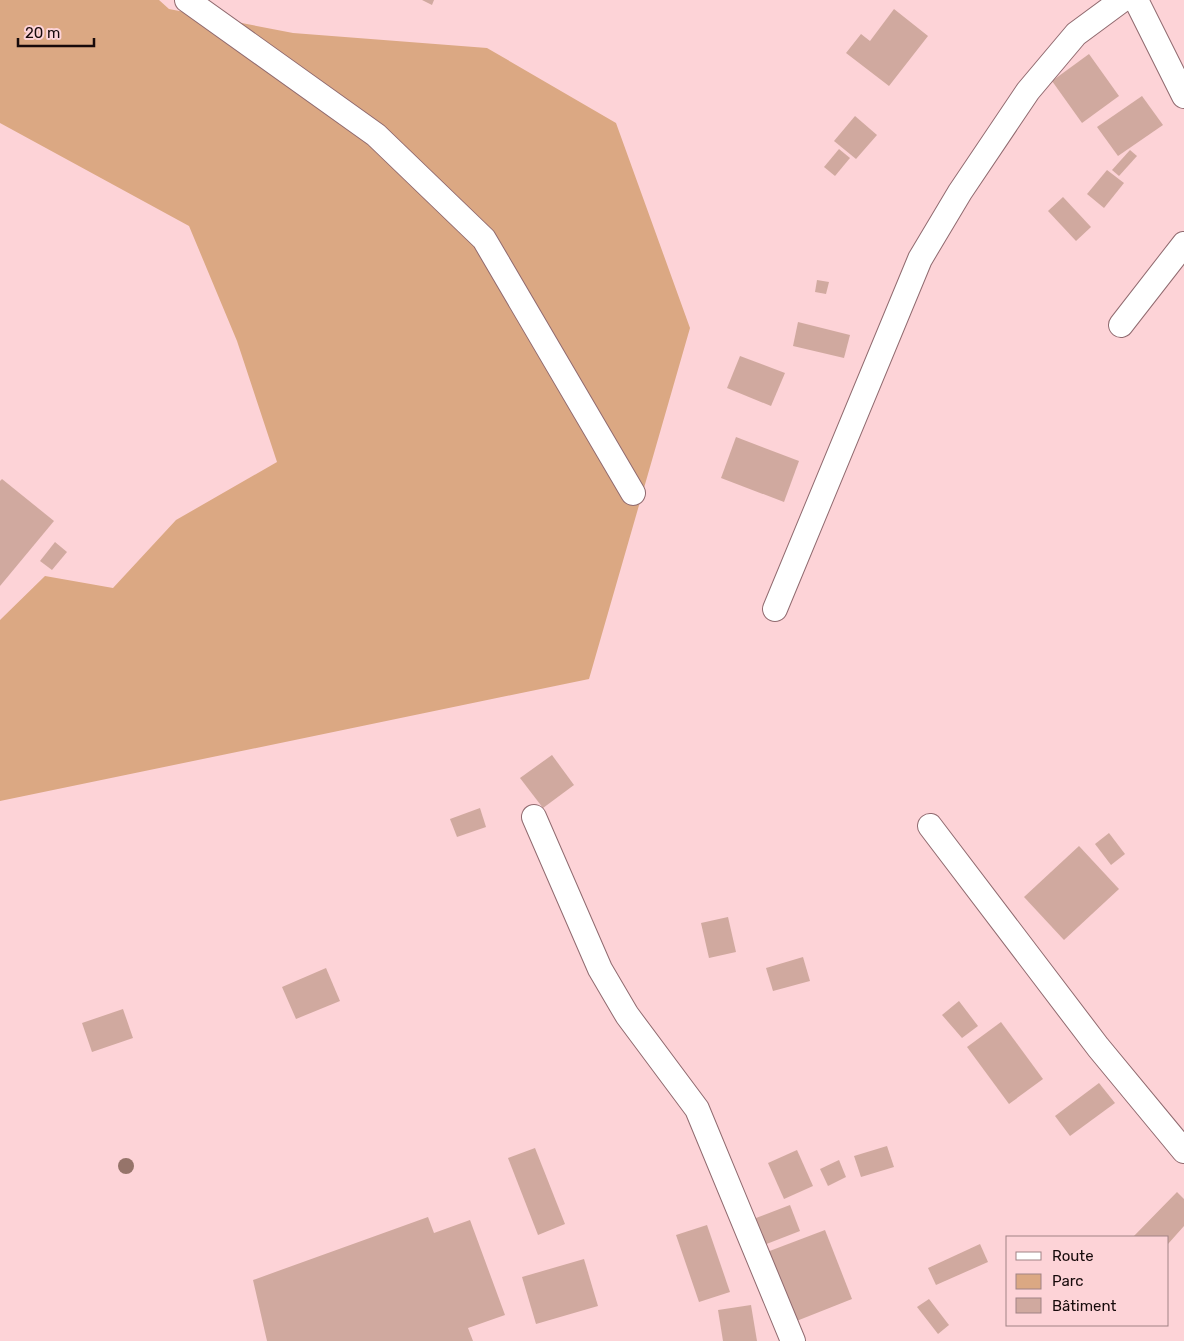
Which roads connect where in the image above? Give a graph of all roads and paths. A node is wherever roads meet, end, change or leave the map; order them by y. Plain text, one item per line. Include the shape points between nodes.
1 (188, 0) edge
2 (1122, 0) edge
3 (1136, 0) edge
4 (1184, 96) edge
5 (1184, 244) edge
6 (1121, 325) dead end
7 (633, 493) dead end
8 (775, 609) dead end
9 (534, 817) dead end
10 (930, 826) dead end
11 (1184, 1151) edge
12 (793, 1341) edge

1 - 7 street via 376,135 484,240
2 - 8 street via 1076,34 1028,90 920,259
3 - 4 street
5 - 6 street
9 - 12 street via 600,969 627,1015 697,1109
10 - 11 street via 1098,1047

